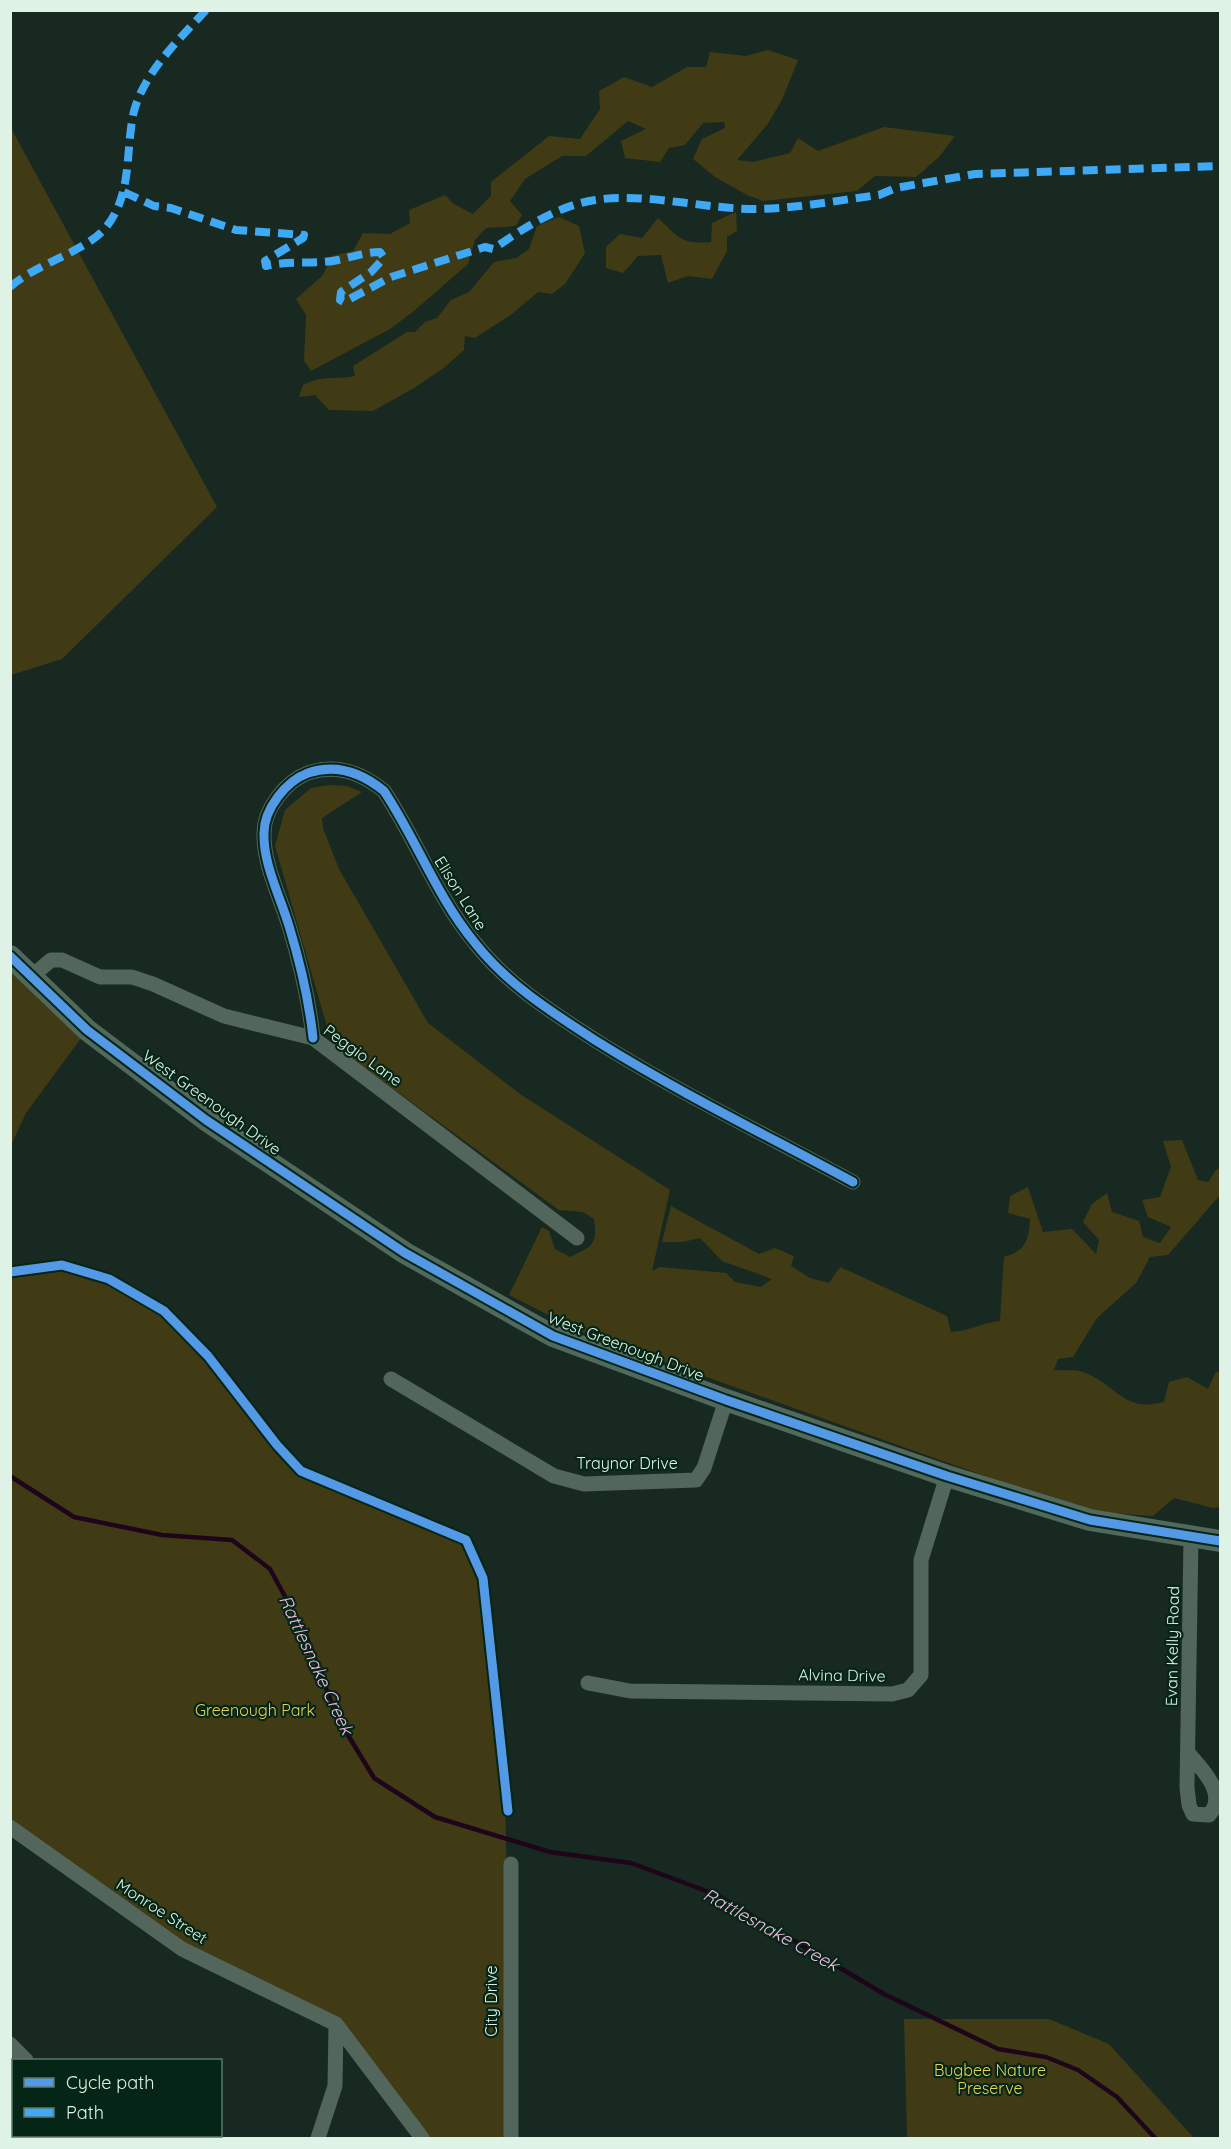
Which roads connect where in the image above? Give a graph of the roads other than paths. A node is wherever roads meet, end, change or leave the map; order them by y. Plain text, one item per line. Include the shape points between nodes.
1 (10, 956) edge
2 (31, 977) junction
3 (313, 1038) junction
4 (853, 1182) dead end
5 (577, 1238) dead end
6 (392, 1379) dead end
7 (726, 1400) junction
8 (947, 1476) junction
9 (1191, 1538) junction
10 (1221, 1541) edge
11 (588, 1683) dead end
12 (1189, 1754) dead end
13 (10, 1827) edge
14 (511, 1864) dead end
15 (336, 2024) junction
16 (10, 2044) edge
17 (17, 2059) edge
18 (318, 2139) edge
19 (422, 2139) edge
20 (510, 2139) edge

1 - 2 street, West Greenough Drive
2 - 3 street, Peggio Lane via 51,960 62,960 100,976 132,977 153,984 224,1016
2 - 7 street, West Greenough Drive via 87,1030 207,1120 405,1253 553,1336
3 - 4 street, Elison Lane via 289,926 267,859 264,831 272,804 307,773 347,769 384,791 455,917 498,970 522,990 653,1076
3 - 5 street, Peggio Lane
6 - 7 street, Traynor Drive via 554,1476 584,1484 696,1480 704,1468
7 - 8 street, West Greenough Drive
8 - 9 street, West Greenough Drive via 1090,1520
8 - 11 street, Alvina Drive via 921,1560 921,1676 908,1690 892,1694 641,1691
9 - 10 street, West Greenough Drive
9 - 12 street, Evan Kelly Road
13 - 15 street, Monroe Street via 182,1948
14 - 20 street, City Drive
15 - 18 street via 336,2086
15 - 19 street
16 - 17 street

